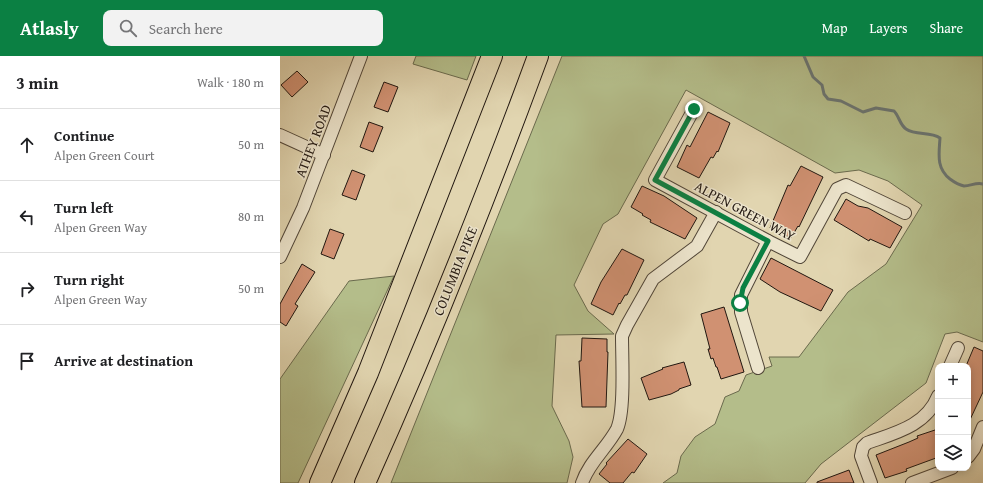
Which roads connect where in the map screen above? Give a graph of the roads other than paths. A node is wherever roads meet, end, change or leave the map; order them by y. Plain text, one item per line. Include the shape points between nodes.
1 (362, 56) edge
2 (492, 56) edge
3 (538, 56) edge
4 (694, 109) dead end
5 (280, 135) edge
6 (324, 155) junction
7 (716, 212) junction
8 (905, 213) dead end
9 (283, 241) edge
10 (768, 241) junction
11 (280, 257) edge
12 (958, 348) dead end
13 (951, 363) edge
14 (758, 368) dead end
15 (937, 399) edge
16 (983, 427) edge
17 (971, 453) edge
18 (944, 471) edge
19 (320, 483) edge
20 (365, 483) edge
21 (582, 483) edge
22 (871, 483) edge
23 (912, 483) edge

1 - 6 street, ATHEY ROAD
2 - 19 highway via 368,373
3 - 20 highway, COLUMBIA PIKE via 496,169 403,398
4 - 7 street, ALPEN GREEN WAY via 655,180
5 - 6 street
6 - 9 street, ATHEY ROAD via 303,208
7 - 10 street, ALPEN GREEN WAY
7 - 21 street via 697,246 653,279 627,325 622,336 621,416 612,437 590,465
8 - 10 street, ALPEN GREEN WAY via 846,184 837,189 800,257
9 - 11 street, ATHEY ROAD
10 - 14 street via 741,295 741,312
12 - 13 street
15 - 22 street via 918,423 867,443 863,447 861,456
16 - 17 street
18 - 23 street

